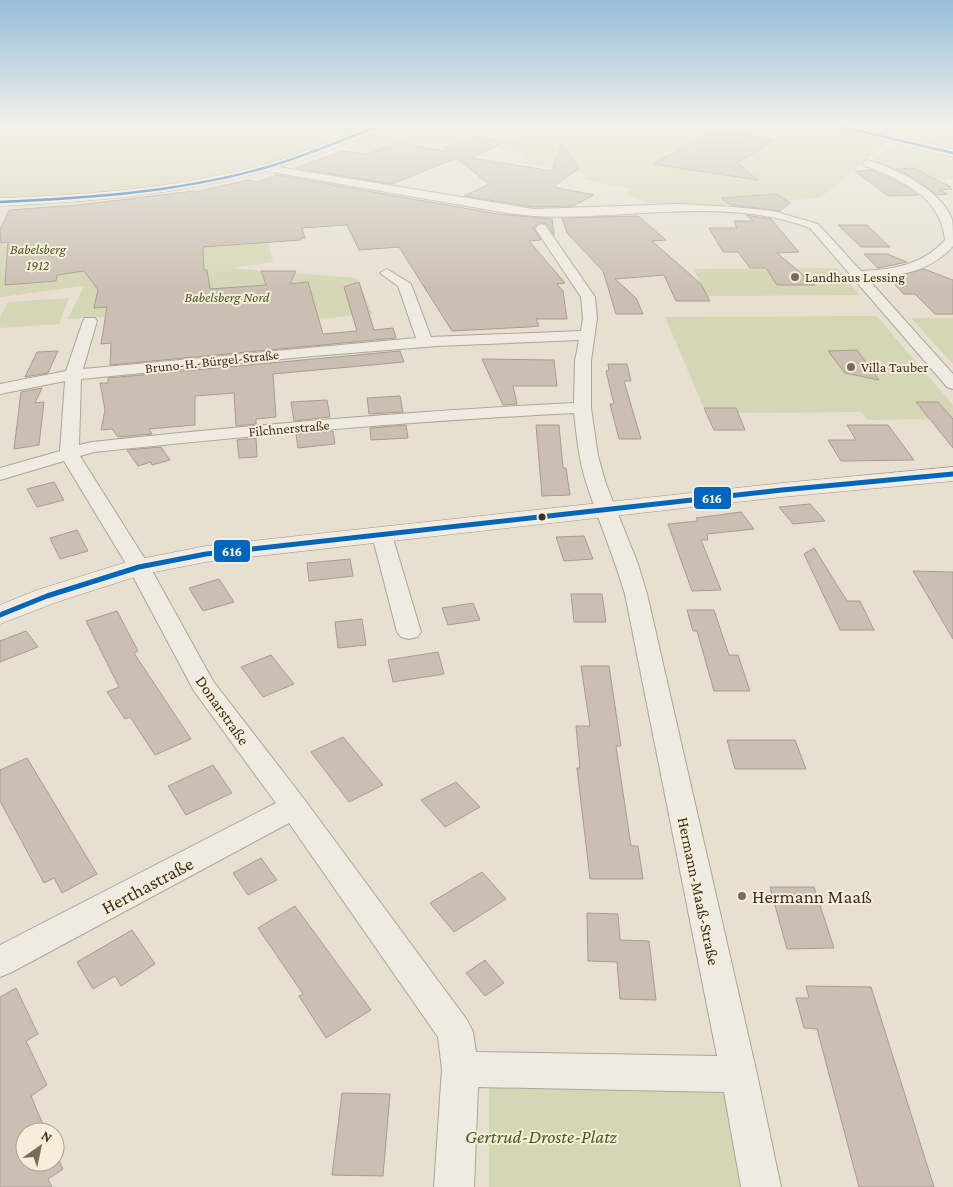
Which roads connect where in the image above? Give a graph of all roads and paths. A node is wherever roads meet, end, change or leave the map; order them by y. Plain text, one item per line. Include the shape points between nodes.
1 (199, 181) edge
2 (346, 181) edge
3 (907, 181) edge
4 (0, 202) edge
5 (541, 228) dead end
6 (387, 274) dead end
7 (857, 275) junction
8 (90, 321) dead end
9 (586, 335) junction
10 (425, 342) junction
11 (73, 375) junction
12 (953, 384) edge
13 (0, 389) edge
14 (582, 408) junction
15 (69, 454) junction
16 (0, 474) edge
17 (953, 474) edge
18 (605, 510) junction
19 (382, 535) junction
20 (139, 567) junction
21 (0, 615) edge
22 (409, 632) dead end
23 (294, 807) junction
24 (0, 962) edge
25 (460, 1069) junction
26 (739, 1074) junction
27 (454, 1187) edge
28 (761, 1187) edge

1 - 4 street via 71,198
2 - 7 street via 530,212 697,208 771,214 811,225
3 - 7 street via 939,206 951,227 951,241 939,254 909,268 885,274
5 - 9 street, Hermann-Maaß-Straße via 588,296 590,318
6 - 10 street via 404,284
7 - 12 street
8 - 11 street
9 - 10 street, Bruno-H.-Bürgel-Straße
9 - 14 street, Hermann-Maaß-Straße via 582,362
10 - 11 street, Bruno-H.-Bürgel-Straße
11 - 13 street, Bruno-H.-Bürgel-Straße
11 - 15 street
14 - 15 street, Filchnerstraße via 255,430 92,447
14 - 18 street, Hermann-Maaß-Straße via 589,456
15 - 16 street, Filchnerstraße
15 - 20 street, Donarstraße
17 - 18 street
18 - 19 street
18 - 26 street, Hermann-Maaß-Straße via 636,594
19 - 20 street via 206,554
19 - 22 street
20 - 21 street via 47,596
20 - 23 street, Donarstraße via 203,686
23 - 24 street, Herthastraße
23 - 25 street, Donarstraße via 455,1032
25 - 26 street
25 - 27 street
26 - 28 street, Hermann-Maaß-Straße

